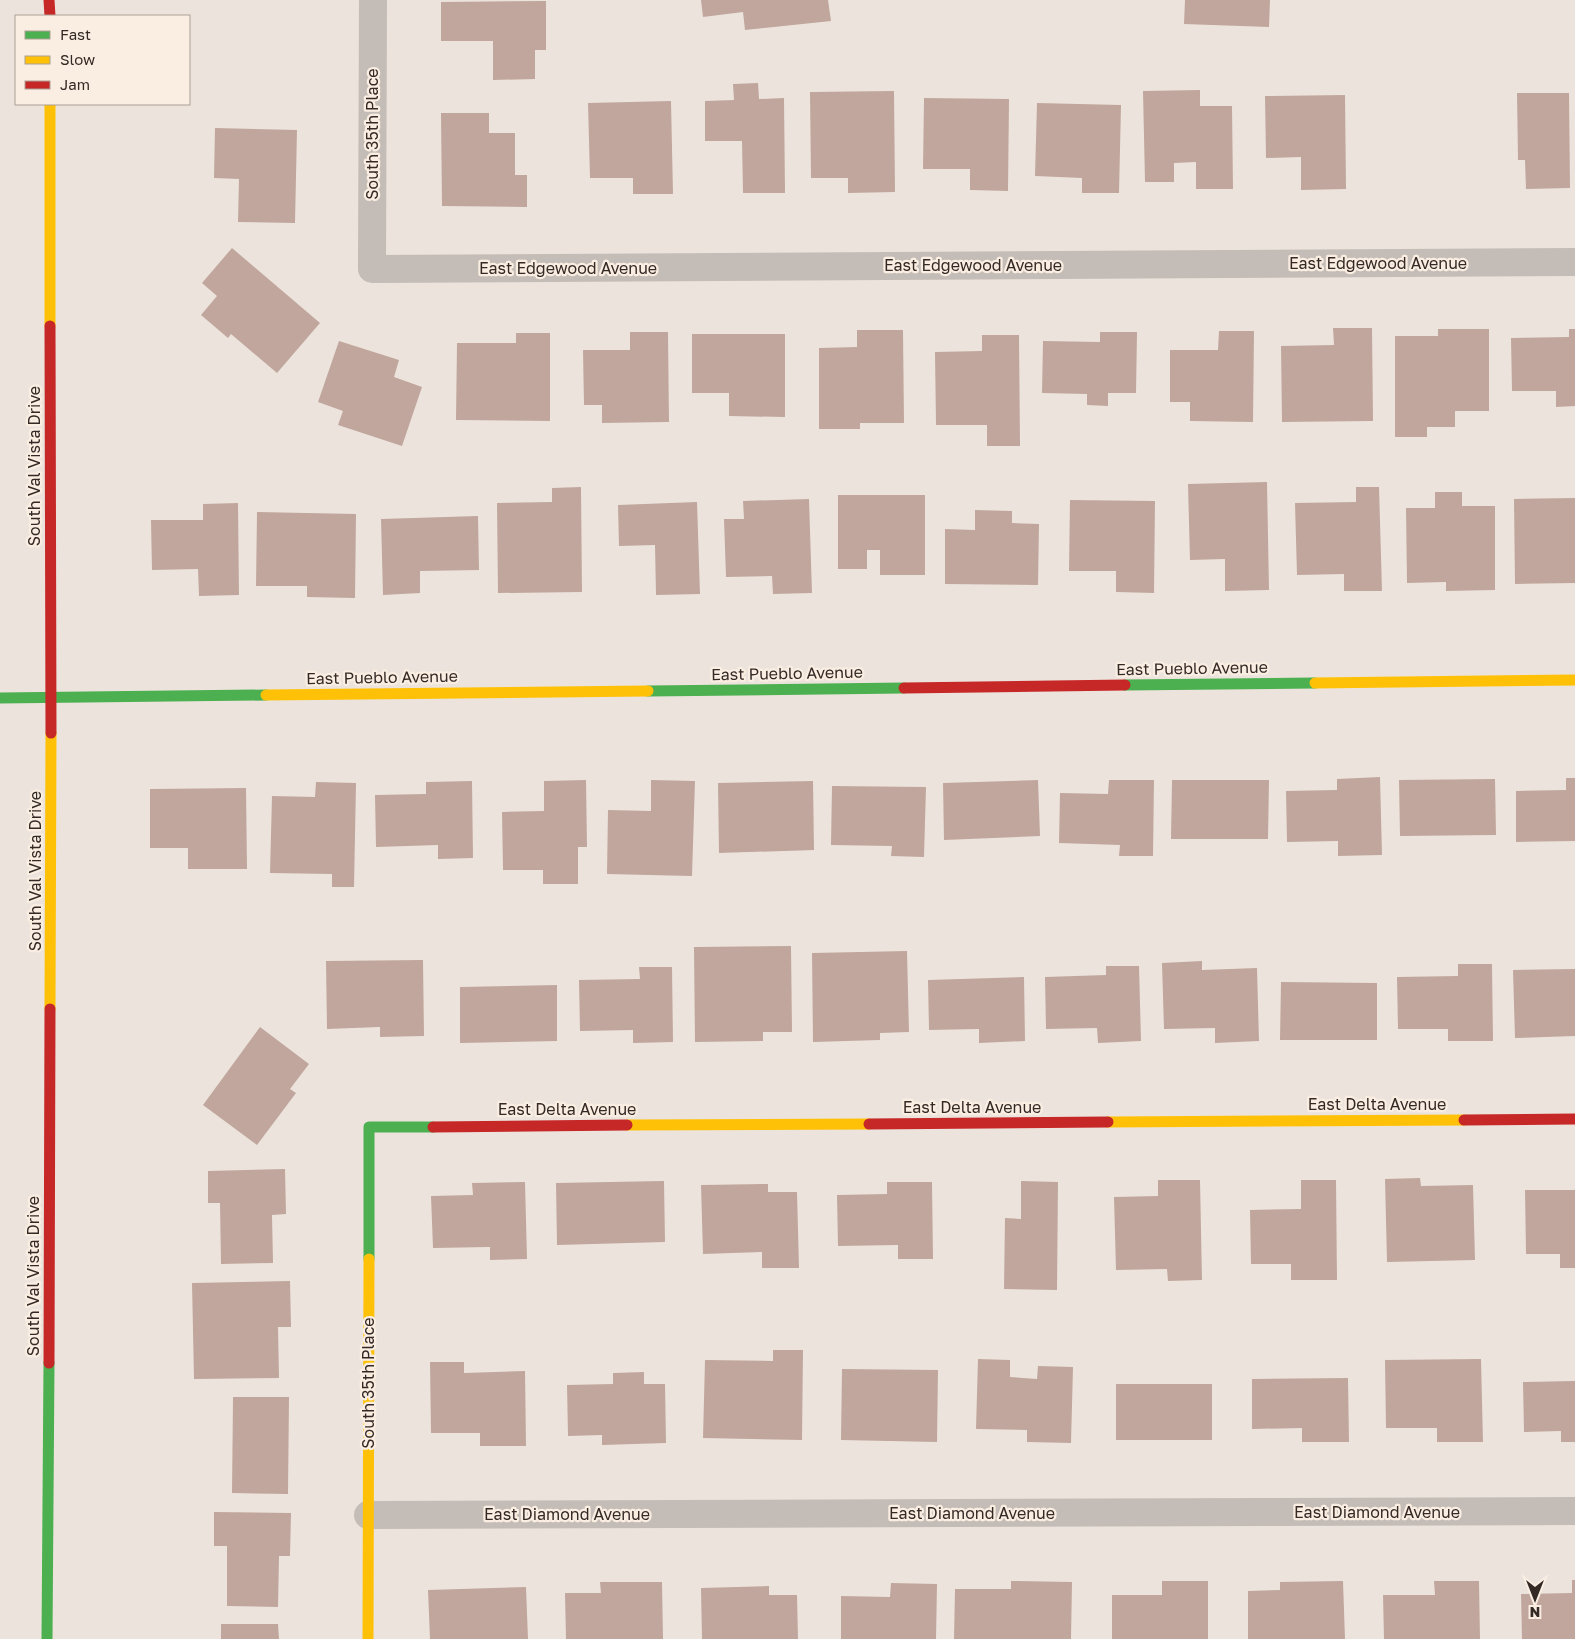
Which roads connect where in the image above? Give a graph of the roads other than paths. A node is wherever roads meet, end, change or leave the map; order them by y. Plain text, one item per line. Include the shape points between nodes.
1 (50, 0) edge
2 (373, 0) edge
3 (50, 15) edge
4 (50, 105) edge
5 (1575, 262) edge
6 (372, 269) joint
7 (1575, 680) edge
8 (51, 697) junction
9 (0, 698) edge
10 (1575, 1119) edge
11 (369, 1127) joint
12 (1575, 1511) edge
13 (368, 1515) junction
14 (46, 1639) edge
15 (368, 1639) edge

1 - 3 street
2 - 6 street, South 35th Place
4 - 8 street, South Val Vista Drive
5 - 6 street, East Edgewood Avenue
7 - 8 street, East Pueblo Avenue
8 - 9 street, East Pueblo Avenue
8 - 14 street, South Val Vista Drive
10 - 11 street, East Delta Avenue
11 - 13 street, South 35th Place
12 - 13 street, East Diamond Avenue
13 - 15 street, South 35th Place

